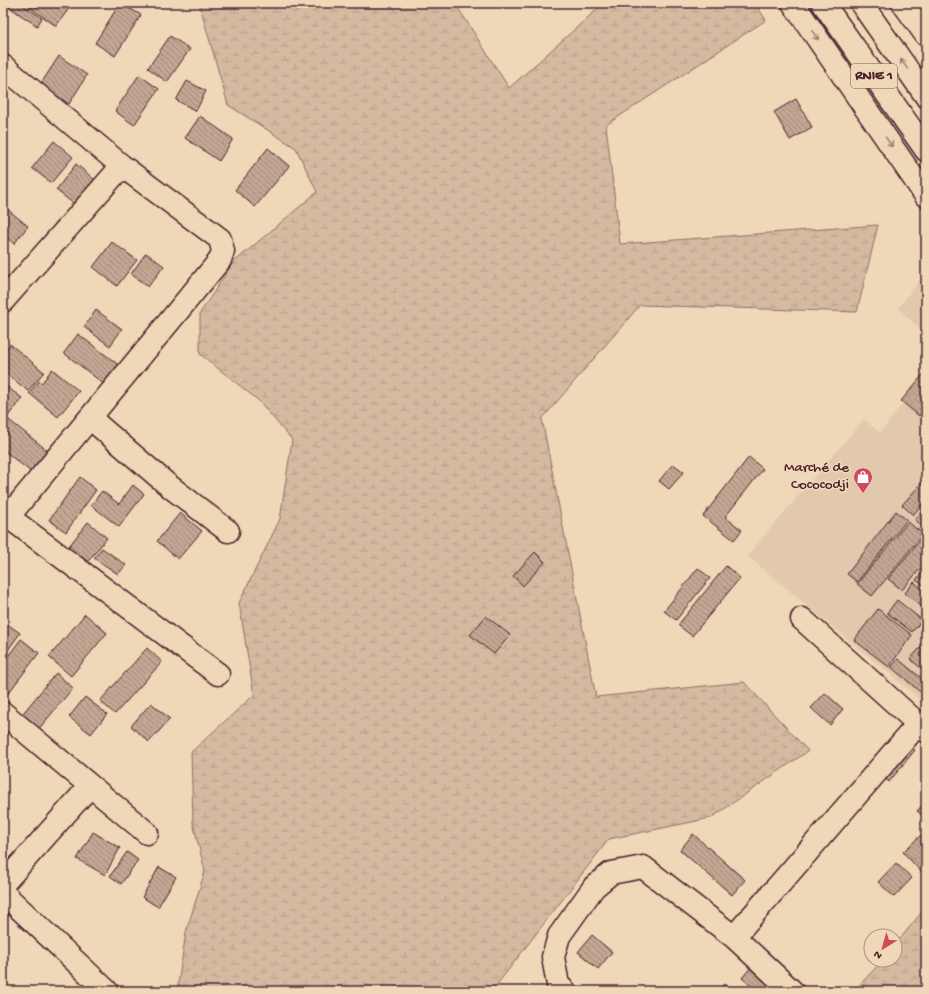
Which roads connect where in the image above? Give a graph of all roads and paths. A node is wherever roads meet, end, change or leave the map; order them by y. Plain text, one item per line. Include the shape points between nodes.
1 (793, 3) edge
2 (823, 3) edge
3 (861, 3) edge
4 (903, 3) edge
5 (926, 35) edge
6 (4, 68) edge
7 (926, 96) edge
8 (926, 150) edge
9 (122, 166) junction
10 (926, 196) edge
11 (3, 301) edge
12 (91, 419) junction
13 (5, 515) edge
14 (228, 531) dead end
15 (802, 619) dead end
16 (218, 674) dead end
17 (3, 714) edge
18 (922, 727) edge
19 (90, 786) junction
20 (147, 833) dead end
21 (3, 884) edge
22 (3, 893) edge
23 (734, 937) junction
24 (107, 991) edge
25 (565, 991) edge
26 (792, 991) edge

1 -> 10 main road
2 - 8 main road, RNIE 1
7 -> 3 main road, RNIE 1
4 - 5 main road
6 - 9 main road
9 - 11 main road
9 - 12 main road via 220,239 223,251 220,260
12 - 13 main road
12 - 14 main road via 168,485
13 - 16 main road
15 - 18 main road
17 - 19 main road
18 - 23 main road
19 - 20 main road
19 - 21 main road
22 - 24 main road
23 - 25 main road via 643,866 610,873 594,887 559,936 553,957 558,985
23 - 26 main road

